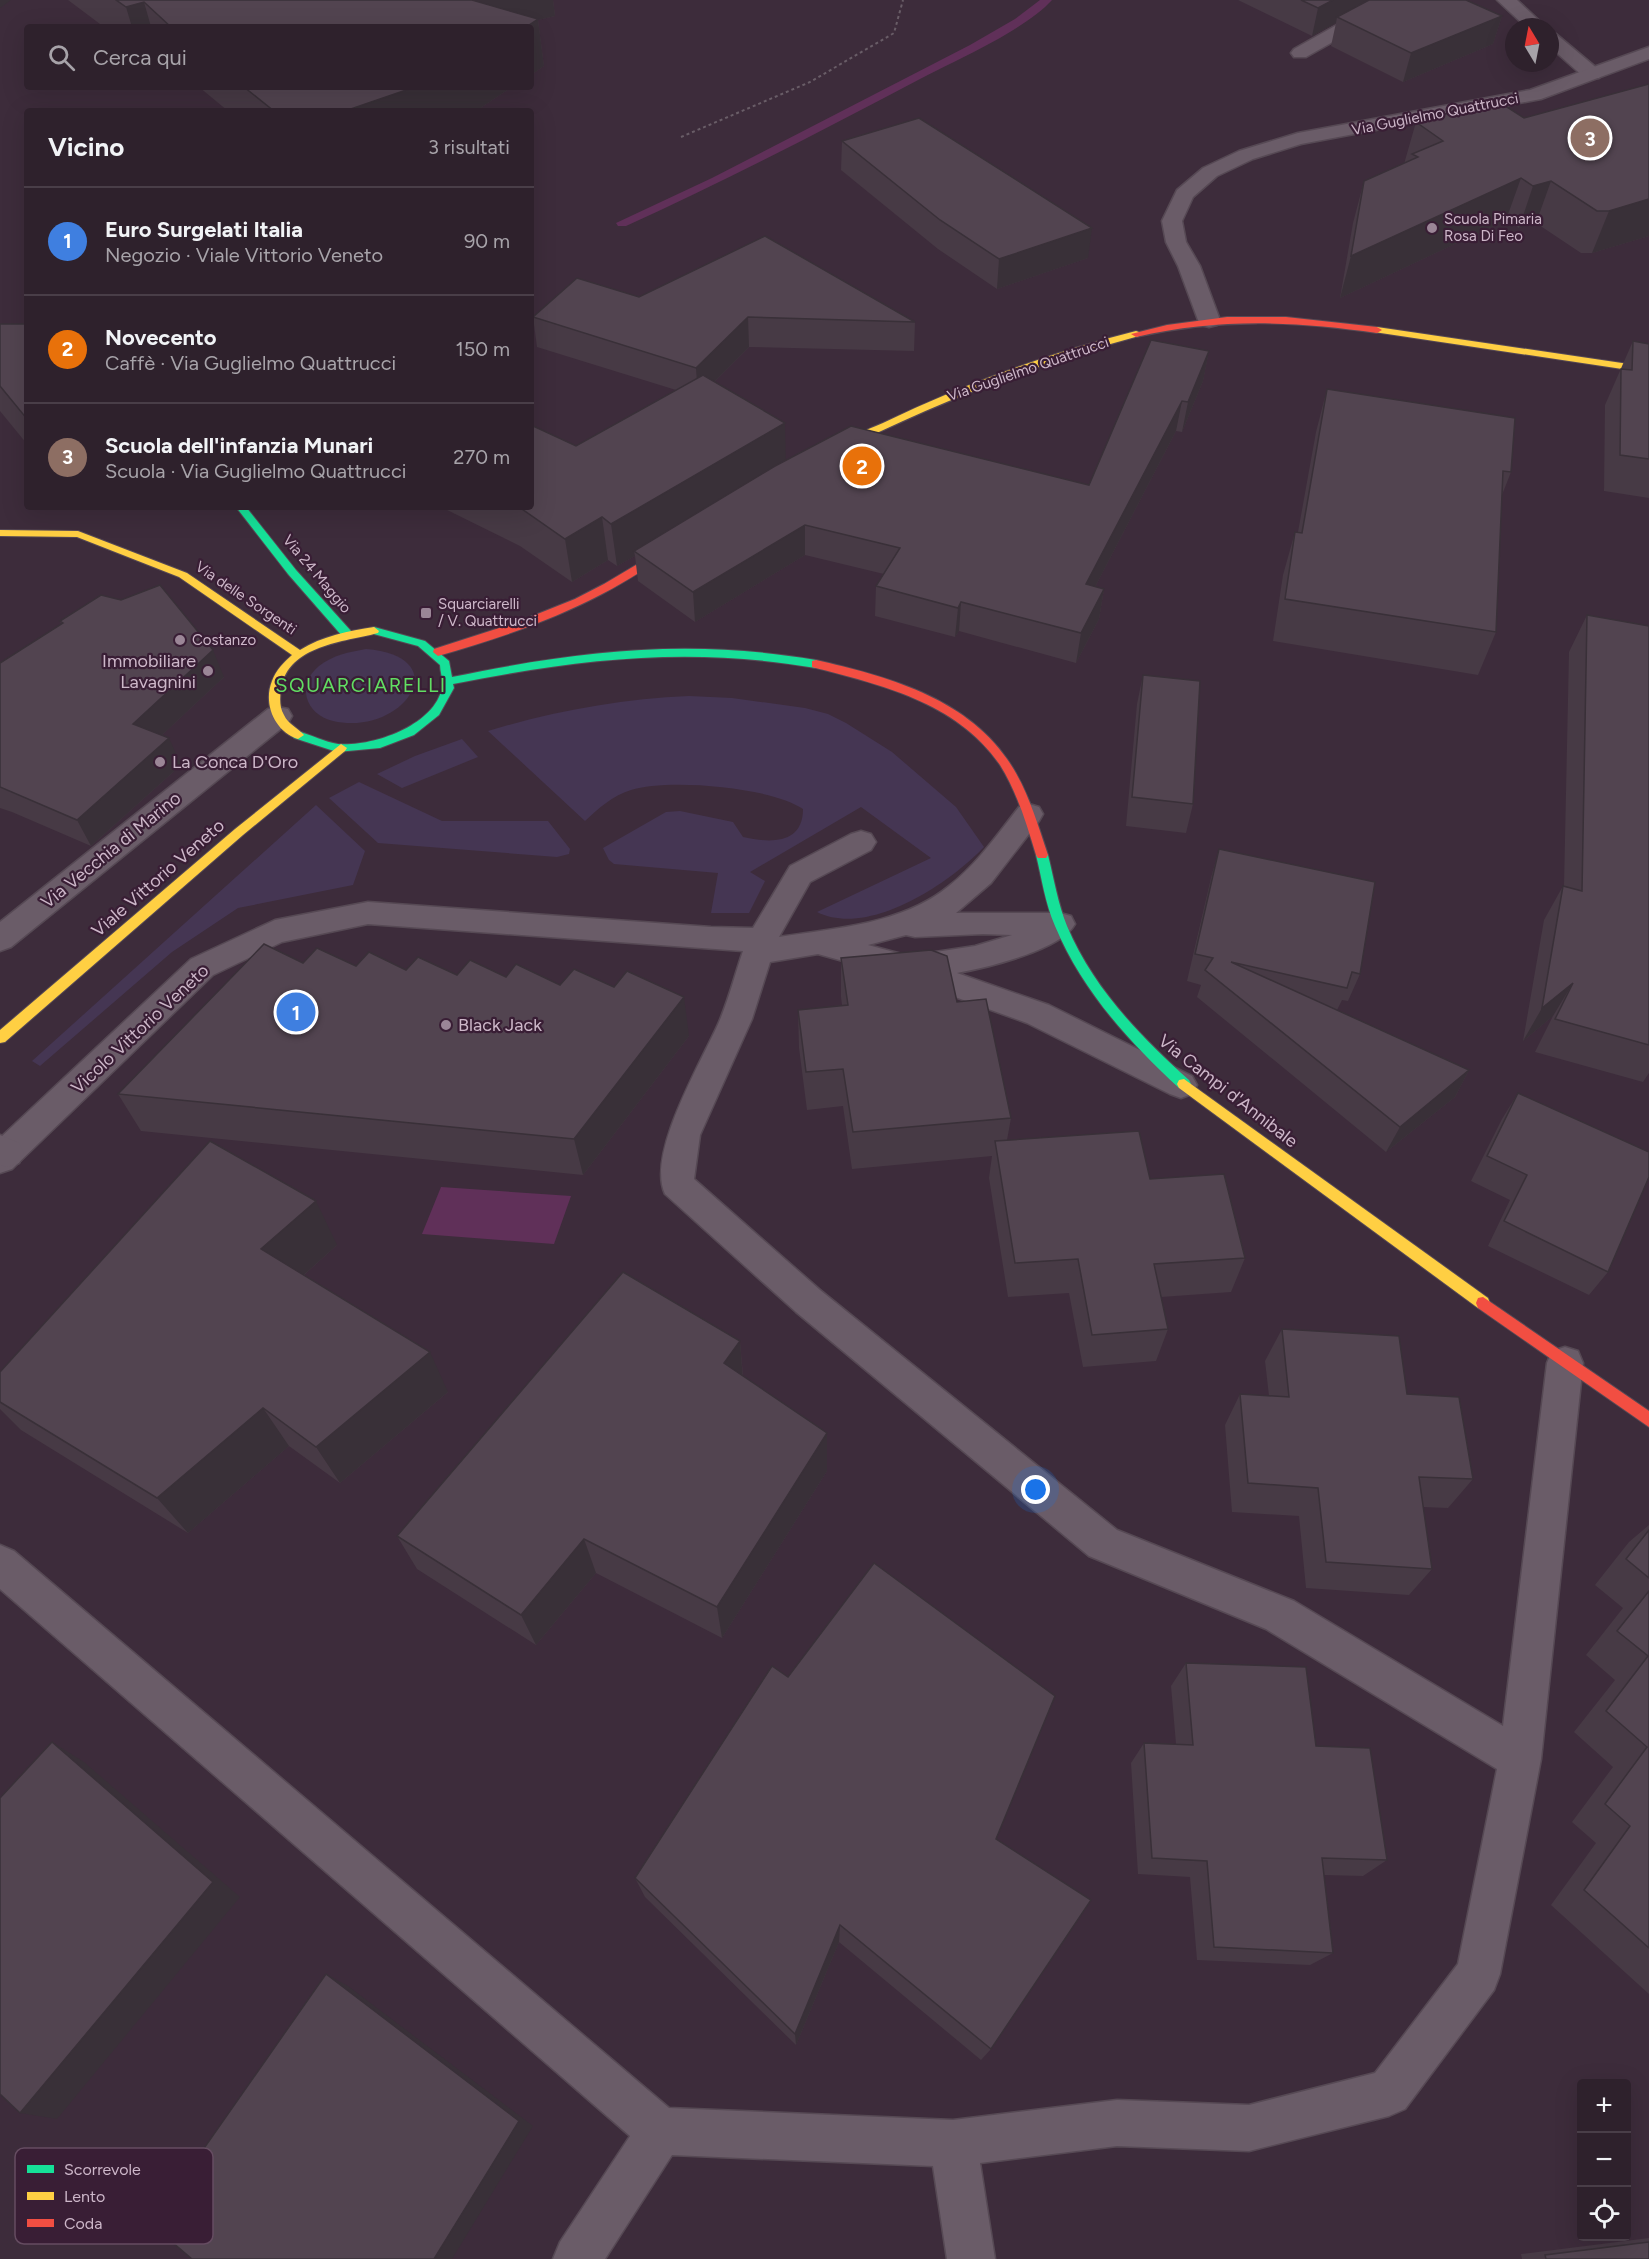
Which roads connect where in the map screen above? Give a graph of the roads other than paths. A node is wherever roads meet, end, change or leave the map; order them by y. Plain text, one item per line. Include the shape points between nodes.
1 (1419, 0) edge
2 (1506, 0) edge
3 (1527, 18) edge
4 (1559, 46) edge
5 (1300, 53) dead end
6 (1649, 53) edge
7 (1592, 74) junction
8 (1209, 320) junction
9 (1649, 370) edge
10 (818, 459) edge
11 (243, 510) edge
12 (0, 533) edge
13 (687, 537) edge
14 (346, 634) junction
15 (438, 652) junction
16 (300, 655) junction
17 (450, 681) junction
18 (278, 716) junction
19 (341, 748) junction
20 (1029, 814) junction
21 (861, 842) dead end
22 (1060, 924) junction
23 (894, 927) junction
24 (0, 939) edge
25 (815, 942) junction
26 (760, 946) junction
27 (902, 966) junction
28 (0, 1038) edge
29 (1192, 1091) junction
30 (2, 1154) edge
31 (1565, 1363) junction
32 (1649, 1420) edge
33 (0, 1564) edge
34 (1520, 1759) junction
35 (660, 2131) junction
36 (953, 2142) junction
37 (577, 2259) edge
38 (971, 2259) edge

1 - 5 street via 1364,16
2 - 3 street
4 - 7 street
6 - 7 street, Via Guglielmo Quattrucci
7 - 8 street, Via Guglielmo Quattrucci via 1534,95 1298,139 1246,155 1210,172 1184,194 1172,221 1176,242 1190,266
8 - 9 main road, Via Guglielmo Quattrucci via 1272,318 1327,322
8 - 10 main road, Via Guglielmo Quattrucci via 1134,334 1010,372 902,416
11 - 14 main road, Via 24 Maggio
12 - 16 main road, Via delle Sorgenti via 78,534 183,574
13 - 15 main road via 628,575 563,608
14 - 15 main road via 399,633 421,640
14 - 16 main road via 321,642
15 - 17 main road
16 - 18 main road via 285,668 276,685 274,701
17 - 19 main road via 446,698 417,729 393,741
17 - 20 main road, Via Campi d'Annibale via 563,659 642,653 744,655 834,668 917,693 963,718 980,732 1005,764
18 - 19 main road via 292,732 314,743
18 - 24 street, Via Vecchia di Marino
19 - 28 main road, Viale Vittorio Veneto
20 - 22 main road, Via Campi d'Annibale
20 - 23 street via 980,876 963,891 945,905
21 - 26 street via 800,874
22 - 23 street
22 - 27 street via 988,957
22 - 29 main road, Via Campi d'Annibale via 1102,1002 1139,1044
23 - 25 street, Vicolo Vittorio Veneto
25 - 26 street, Vicolo Vittorio Veneto
25 - 27 street
26 - 30 street, Vicolo Vittorio Veneto via 368,913 275,932 202,967
26 - 34 street via 736,1019 683,1135 677,1184 808,1301 1103,1543 1280,1615
27 - 29 street via 1038,1014
29 - 31 main road, Via Campi d'Annibale
31 - 32 main road, Via Campi d'Annibale
31 - 34 street
33 - 35 street
34 - 36 street via 1478,1974 1389,2093 1249,2128 1117,2123
35 - 36 street
35 - 37 street
36 - 38 street

